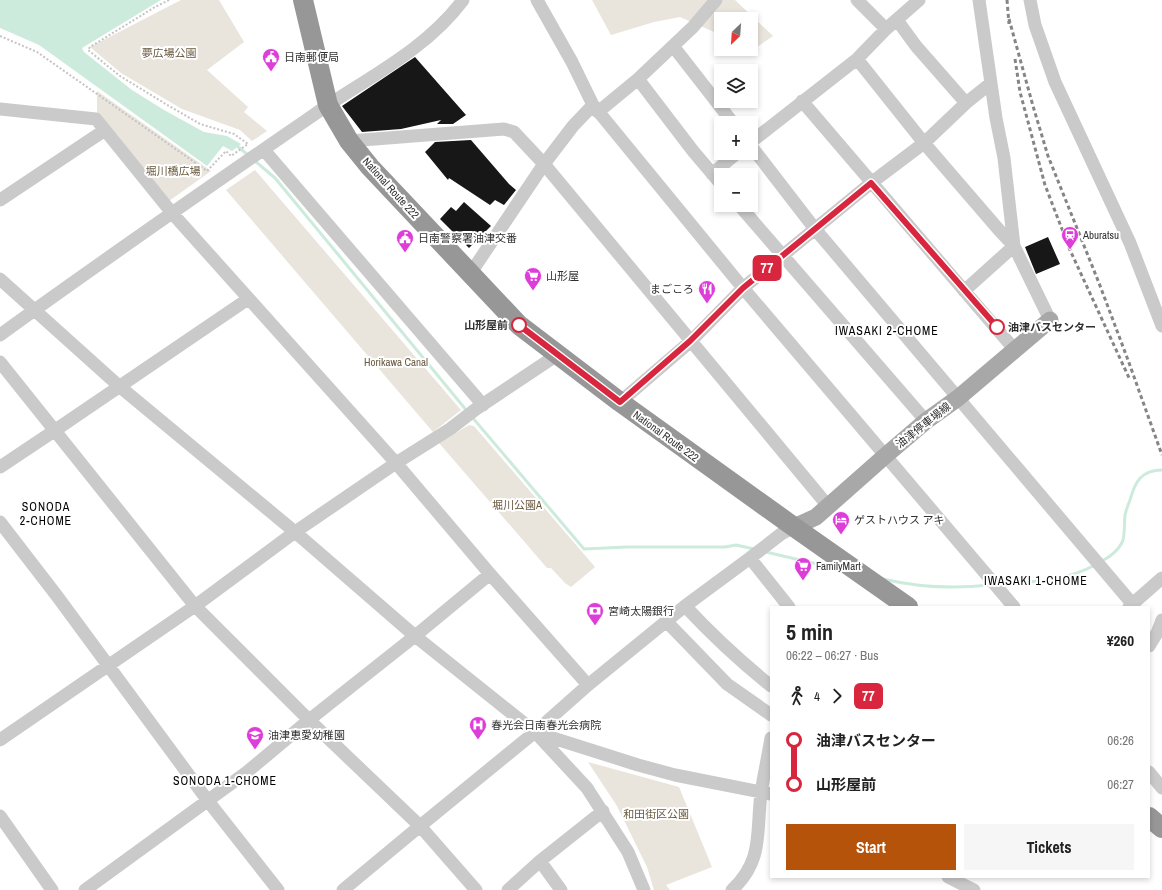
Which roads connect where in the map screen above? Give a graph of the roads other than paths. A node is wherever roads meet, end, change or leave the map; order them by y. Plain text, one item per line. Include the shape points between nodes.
1 (304, 0) edge
2 (462, 0) edge
3 (537, 0) edge
4 (716, 0) edge
5 (857, 0) edge
6 (919, 0) edge
7 (979, 0) edge
8 (1030, 0) edge
9 (897, 20) junction
10 (886, 29) junction
11 (673, 46) junction
12 (856, 59) junction
13 (638, 79) junction
14 (991, 83) junction
15 (802, 101) junction
16 (966, 103) junction
17 (328, 105) junction
18 (596, 108) junction
19 (0, 109) edge
20 (728, 116) edge
21 (105, 130) junction
22 (758, 136) edge
23 (349, 141) junction
24 (924, 142) junction
25 (261, 151) junction
26 (758, 155) edge
27 (729, 160) edge
28 (544, 164) junction
29 (712, 174) joint
30 (871, 183) junction
31 (0, 200) edge
32 (745, 212) edge
33 (172, 213) junction
34 (815, 229) junction
35 (1014, 246) junction
36 (783, 256) junction
37 (470, 274) junction
38 (0, 279) edge
39 (743, 288) junction
40 (964, 291) junction
41 (248, 299) junction
42 (35, 310) junction
43 (1050, 320) joint
44 (1162, 326) edge
45 (0, 336) edge
46 (690, 341) junction
47 (1015, 350) junction
48 (556, 355) junction
49 (0, 362) edge
50 (119, 386) junction
51 (958, 398) junction
52 (620, 402) junction
53 (480, 407) junction
54 (926, 421) junction
55 (54, 431) junction
56 (885, 456) junction
57 (396, 463) junction
58 (0, 467) edge
59 (828, 506) junction
60 (0, 522) edge
61 (794, 527) junction
62 (295, 532) junction
63 (750, 558) junction
64 (490, 574) junction
65 (1162, 578) edge
66 (195, 606) junction
67 (685, 606) junction
68 (788, 606) edge
69 (907, 606) edge
70 (1013, 606) edge
71 (1132, 606) edge
72 (1162, 620) edge
73 (666, 621) junction
74 (1156, 632) edge
75 (415, 636) junction
76 (1150, 644) edge
77 (108, 666) junction
78 (588, 685) junction
79 (770, 685) edge
80 (770, 715) edge
81 (309, 720) junction
82 (535, 732) junction
83 (0, 740) edge
84 (770, 749) edge
85 (1150, 773) edge
86 (1162, 788) edge
87 (766, 793) edge
88 (208, 801) junction
89 (603, 811) junction
90 (0, 816) edge
91 (1150, 818) edge
92 (420, 826) junction
93 (1162, 828) edge
94 (540, 861) junction
95 (950, 878) edge
96 (52, 890) edge
97 (85, 890) edge
98 (278, 890) edge
99 (343, 890) edge
100 (476, 890) edge
101 (508, 890) edge
102 (561, 890) edge
103 (644, 890) edge
104 (732, 890) edge
105 (974, 890) edge

1 - 17 highway, National Route 222
2 - 17 street via 434,32 394,63
3 - 18 street
4 - 11 street
5 - 10 street
6 - 9 street
7 - 14 street
8 - 44 street via 1035,25 1055,82 1130,243
9 - 10 street
9 - 16 street via 916,46
10 - 12 street
11 - 13 street
11 - 20 street
12 - 15 street
12 - 24 street
13 - 18 street
13 - 29 street
14 - 16 street
14 - 35 street via 1004,158
15 - 22 street
15 - 30 street
16 - 24 street
17 - 23 highway, National Route 222
17 - 25 street
18 - 28 street via 573,126
18 - 39 street
19 - 21 street via 96,119
21 - 31 street
21 - 33 street
23 - 28 street via 504,129 514,132
23 - 37 highway, National Route 222
24 - 30 street
24 - 35 street
25 - 33 street
25 - 53 street
26 - 34 street
27 - 29 street
28 - 37 street
28 - 46 street
30 - 34 street
30 - 40 street
32 - 36 street
33 - 41 street
33 - 42 street
34 - 36 street
34 - 51 street
35 - 40 street
35 - 43 street
36 - 39 street
36 - 54 street
37 - 48 highway, National Route 222 via 519,325
38 - 42 street
39 - 46 street
39 - 56 street
40 - 47 street
41 - 50 street
41 - 57 street
42 - 45 street
42 - 50 street
43 - 47 main road, 油津停車場線
46 - 52 street
46 - 59 street
47 - 51 main road, 油津停車場線
48 - 52 highway, National Route 222
48 - 53 street
49 - 55 street
50 - 55 street
50 - 62 street
51 - 54 main road, 油津停車場線
51 - 71 street
52 - 61 highway, National Route 222
53 - 57 street
54 - 56 main road, 油津停車場線
55 - 58 street
55 - 66 street
56 - 59 main road, 油津停車場線
56 - 70 street
57 - 62 street
57 - 64 street
59 - 61 main road, 油津停車場線 via 816,517
60 - 77 street
61 - 63 street
61 - 69 highway, National Route 222
62 - 66 street
62 - 75 street
63 - 67 street
63 - 68 street
64 - 75 street
64 - 78 street
65 - 71 street
66 - 77 street
66 - 81 street
67 - 73 street
67 - 79 street via 715,638
72 - 74 street
73 - 78 street
73 - 80 street via 727,684
74 - 76 street
75 - 81 street
75 - 82 street
77 - 83 street
77 - 88 street
78 - 82 street
81 - 88 street
81 - 92 street
82 - 87 street via 675,775
82 - 89 street via 587,788
82 - 92 street
84 - 87 street
85 - 86 street
87 - 104 street via 757,850 741,882
88 - 97 street
88 - 98 street
89 - 94 street
89 - 103 street via 628,852
90 - 96 street
91 - 93 highway
92 - 99 street
92 - 100 street
94 - 101 street
94 - 102 street
95 - 105 street

